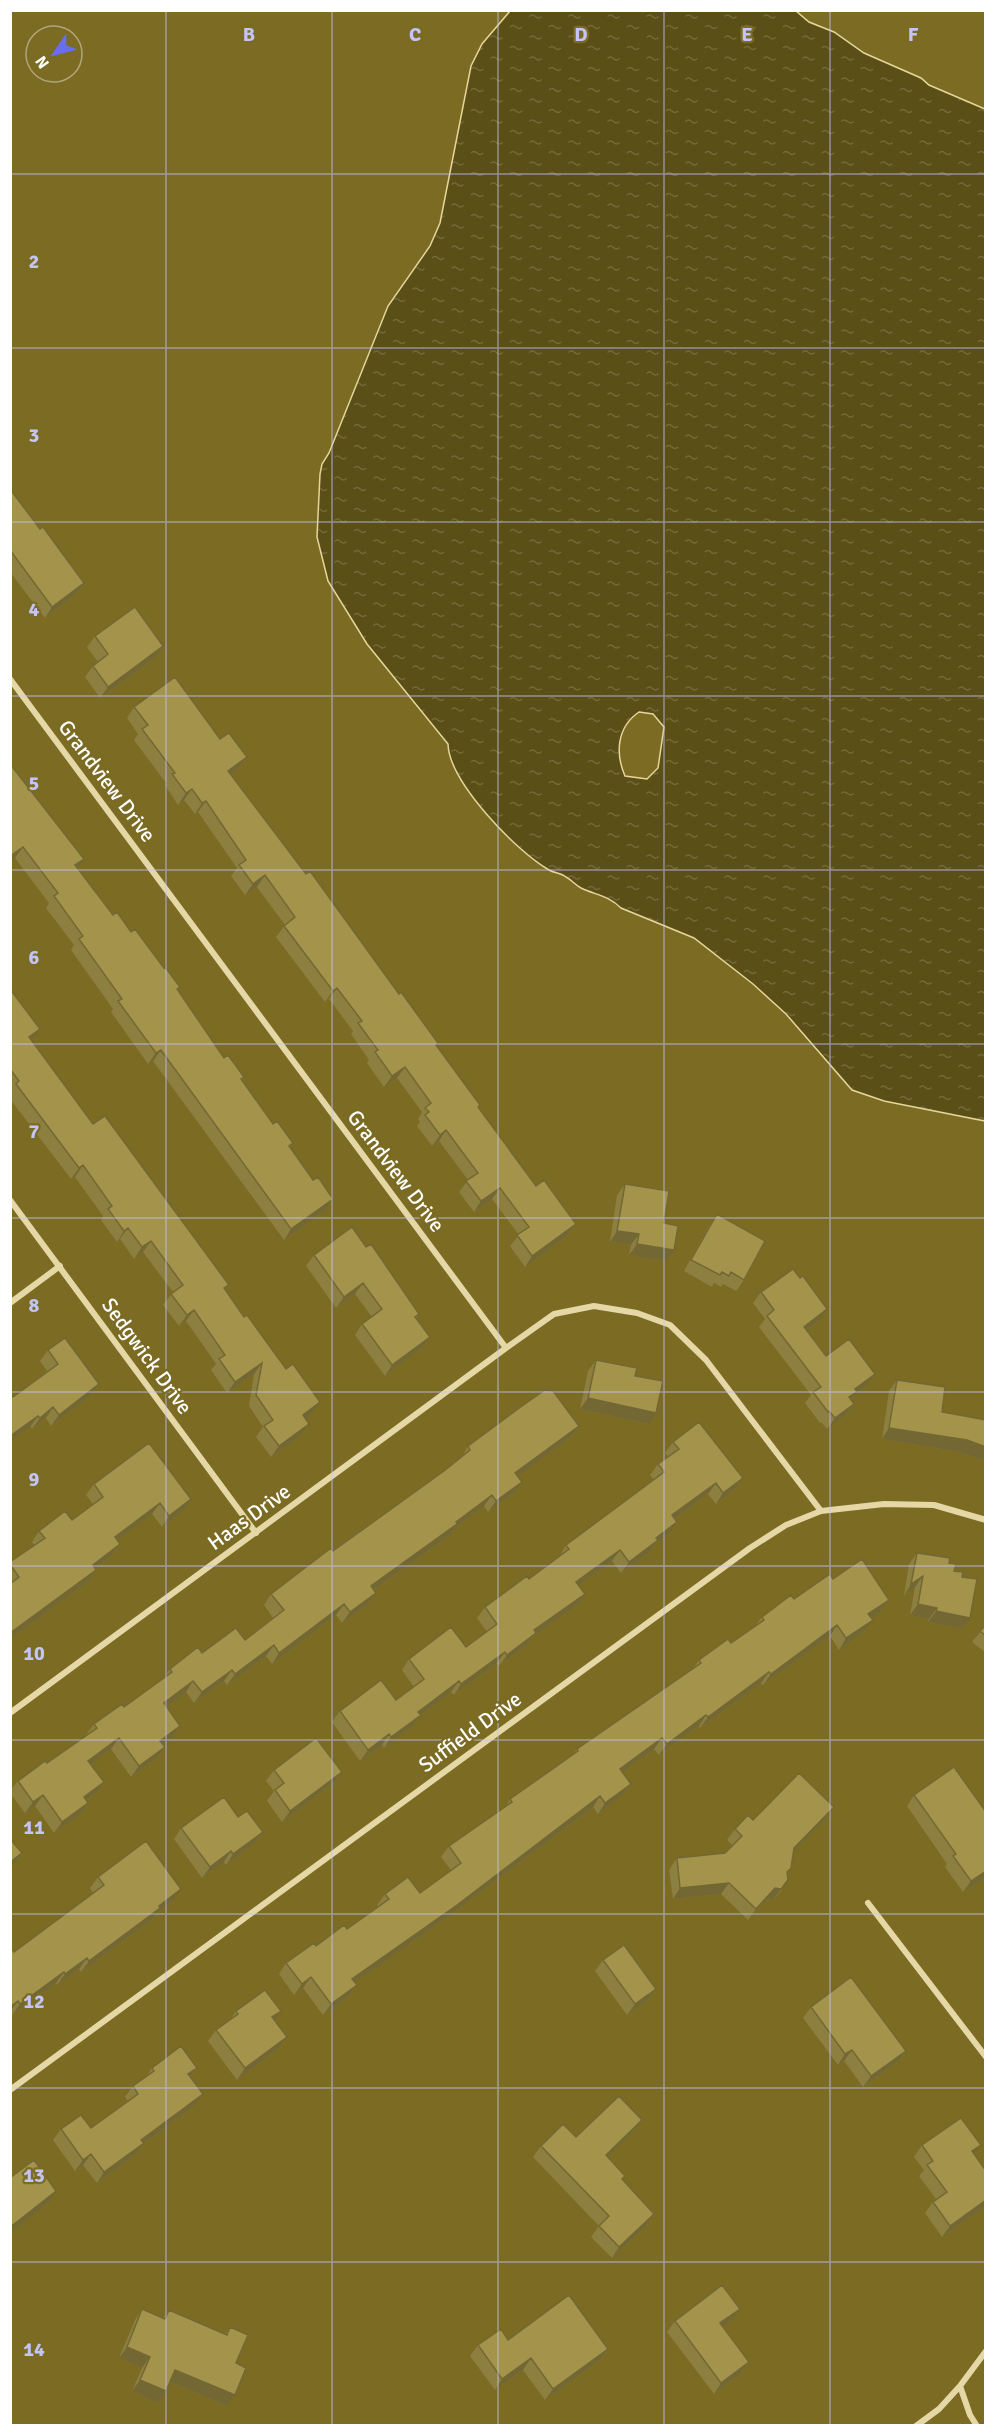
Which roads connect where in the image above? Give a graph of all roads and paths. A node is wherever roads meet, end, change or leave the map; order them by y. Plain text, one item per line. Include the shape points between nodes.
1 (10, 679) edge
2 (10, 1200) edge
3 (60, 1266) junction
4 (10, 1303) edge
5 (506, 1348) junction
6 (821, 1511) junction
7 (986, 1520) edge
8 (256, 1533) junction
9 (10, 1713) edge
10 (868, 1903) dead end
11 (986, 2057) edge
12 (10, 2090) edge
13 (986, 2351) edge
14 (960, 2386) junction
15 (916, 2426) edge
16 (976, 2426) edge

1 - 5 street, Grandview Drive
2 - 3 street, Sedgwick Drive
3 - 4 street
3 - 8 street, Sedgwick Drive
5 - 6 street via 554,1314 594,1306 637,1313 670,1325 706,1360
5 - 8 street, Haas Drive
6 - 7 street, Suffield Drive via 884,1504 934,1505
6 - 12 street, Suffield Drive via 786,1525 750,1548
8 - 9 street, Haas Drive
10 - 11 street
13 - 14 street
14 - 15 street
14 - 16 street

